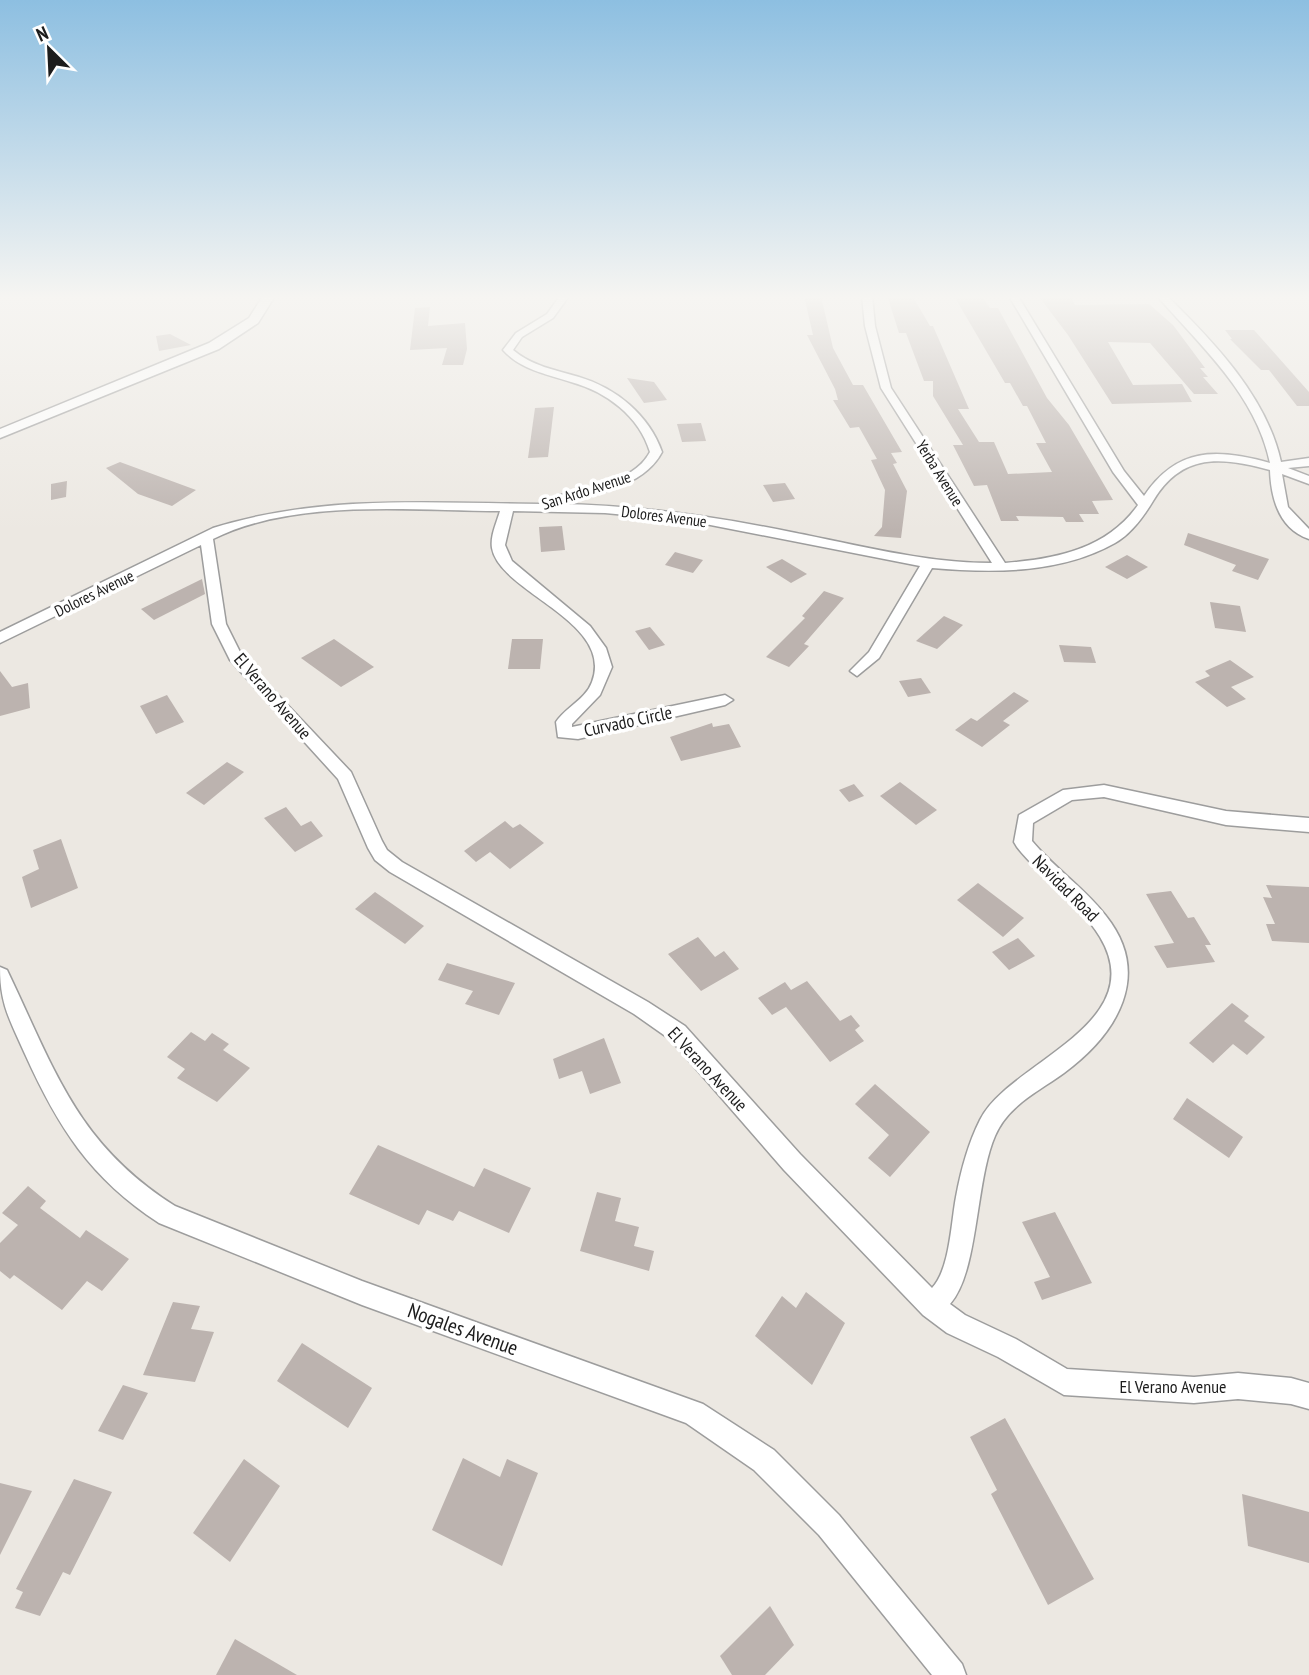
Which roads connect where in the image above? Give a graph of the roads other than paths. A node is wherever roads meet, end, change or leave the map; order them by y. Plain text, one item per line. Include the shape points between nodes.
1 (146, 374) edge
2 (553, 374) edge
3 (883, 374) edge
4 (1060, 374) edge
5 (1232, 374) edge
6 (0, 434) edge
7 (1309, 462) edge
8 (1276, 467) junction
9 (1309, 480) edge
10 (1145, 505) junction
11 (532, 507) junction
12 (507, 508) junction
13 (1309, 536) edge
14 (206, 537) junction
15 (928, 564) junction
16 (1000, 566) junction
17 (0, 639) edge
18 (857, 671) dead end
19 (725, 700) dead end
20 (1309, 825) edge
21 (0, 976) edge
22 (932, 1306) junction
23 (1309, 1396) edge
24 (951, 1675) edge

1 - 6 street
2 - 11 street, San Ardo Avenue via 599,390 645,427 656,452 650,466 631,477
3 - 16 street, Yerba Avenue via 886,387
4 - 10 street via 1119,472
5 - 8 street via 1260,421
7 - 8 street
8 - 9 street, Dolores Avenue
8 - 10 street, Dolores Avenue via 1225,458 1190,462 1167,474
8 - 13 street via 1274,481 1287,518
10 - 16 street, Dolores Avenue via 1124,531 1097,547 1058,559
11 - 12 street, Dolores Avenue
11 - 15 street, Dolores Avenue via 687,517
12 - 14 street, Dolores Avenue via 308,508 249,519
12 - 19 street, Curvado Circle via 499,550 512,568 556,601 602,654 605,670 598,688 564,722 564,733
14 - 17 street, Dolores Avenue
14 - 22 street, El Verano Avenue via 219,624 237,660 345,776 381,855 678,1033 792,1162
15 - 16 street, Dolores Avenue
15 - 18 street via 874,655
20 - 22 street, Navidad Road via 1226,818 1096,790 1069,794 1025,820 1023,842 1027,848 1110,937 1121,983 1091,1036 1004,1100 989,1124 948,1286
21 - 24 street, Nogales Avenue via 67,1114 92,1152 142,1199 167,1215 350,1288 694,1413 764,1460 829,1525
22 - 23 street, El Verano Avenue via 956,1324 1064,1382 1194,1390 1238,1386

